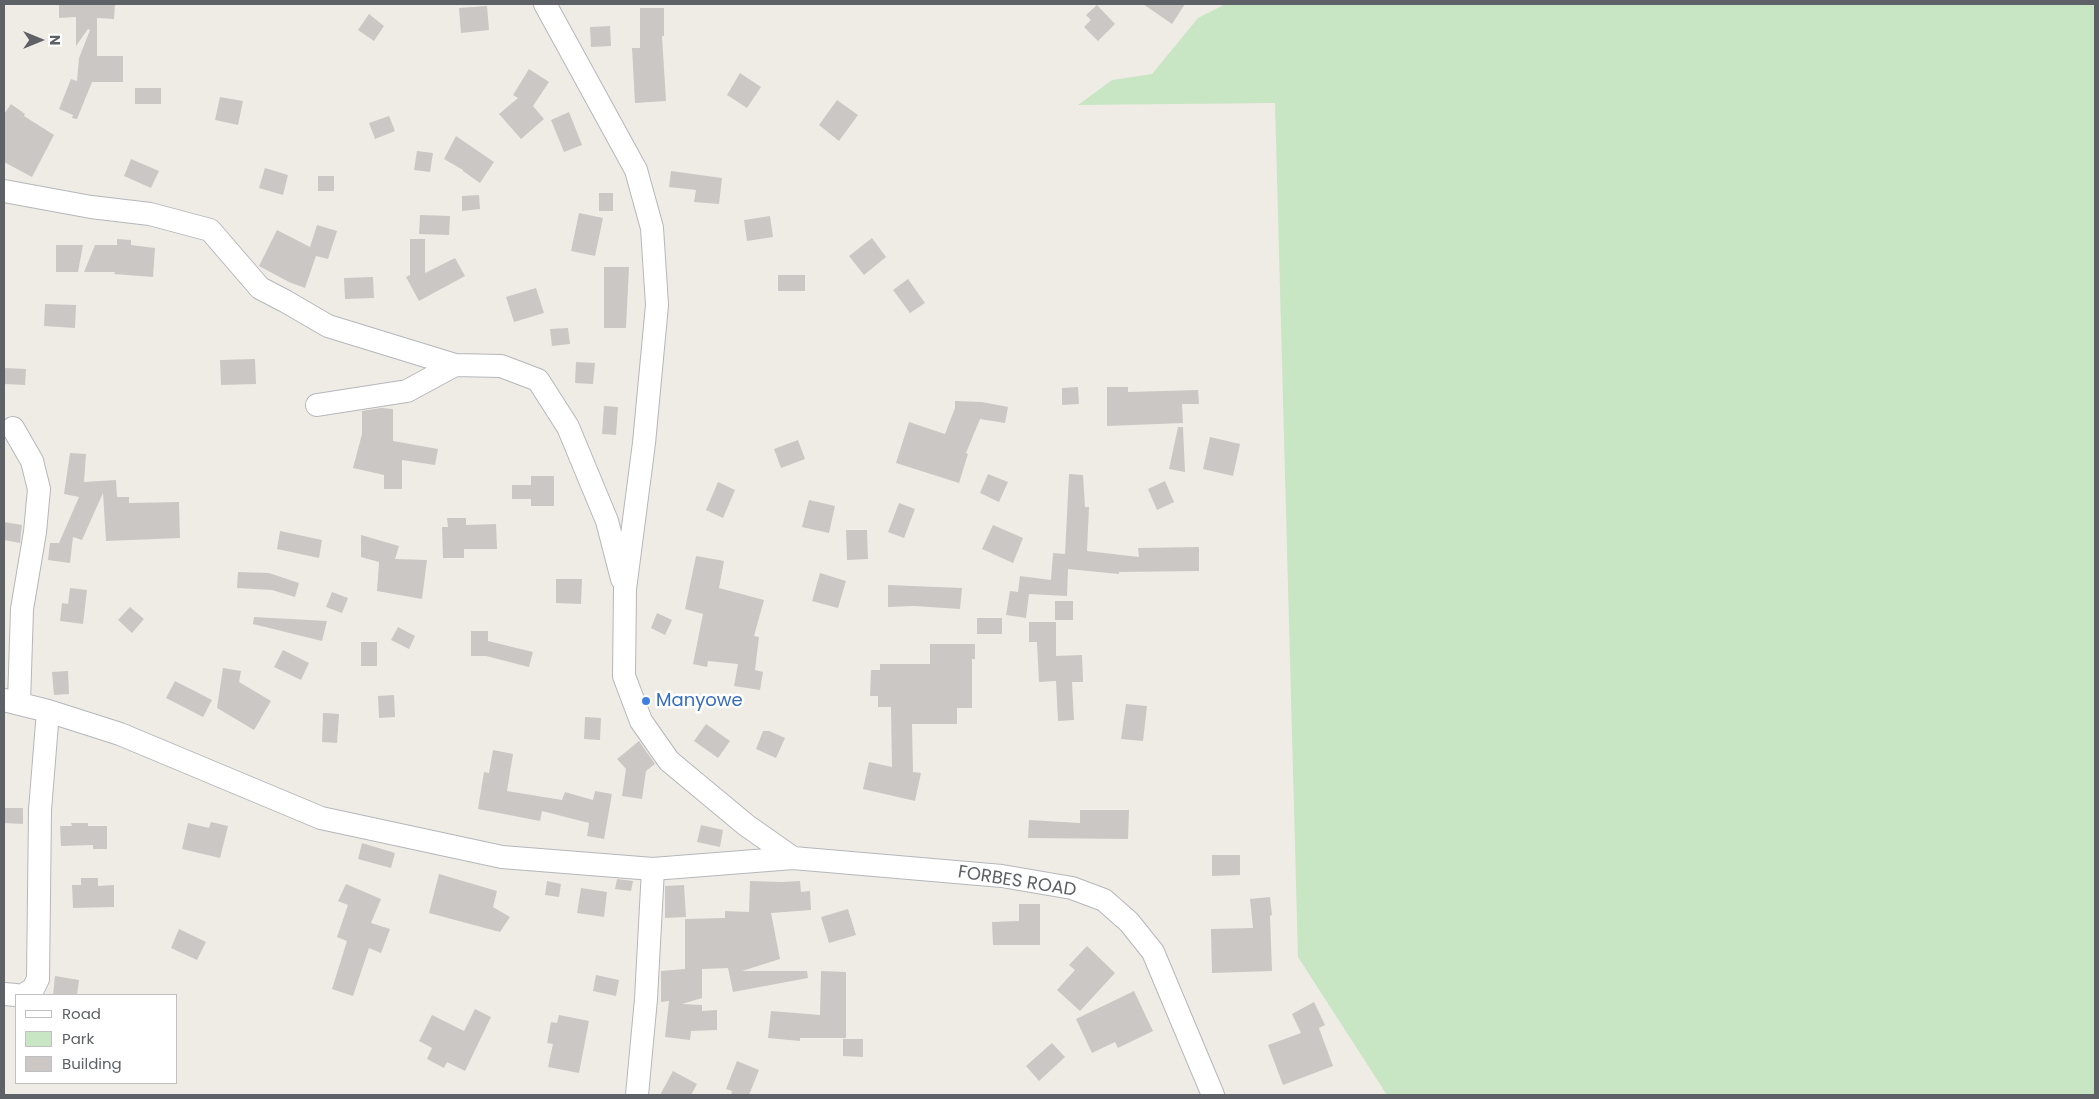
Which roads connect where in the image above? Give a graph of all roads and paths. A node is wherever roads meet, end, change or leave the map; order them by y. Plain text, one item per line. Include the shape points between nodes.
1 (545, 4) edge
2 (4, 191) edge
3 (455, 365) junction
4 (317, 405) dead end
5 (13, 428) dead end
6 (625, 589) junction
7 (11, 701) edge
8 (48, 711) junction
9 (793, 858) junction
10 (653, 869) junction
11 (25, 994) edge
12 (637, 1095) edge
13 (1213, 1095) edge

1 - 6 street via 636,170 652,228 657,305 644,443
2 - 3 street via 150,214 210,230 260,288 328,326
3 - 4 street via 407,391
3 - 6 street via 501,366 538,380 571,435 606,521
5 - 7 street via 32,461 39,489
6 - 9 street via 624,676 641,721 669,761 746,825
7 - 8 street, FORBES ROAD
8 - 10 street, FORBES ROAD via 120,734 321,818 502,857
8 - 11 street via 40,810 38,979 33,989
9 - 10 street, FORBES ROAD
9 - 13 street, FORBES ROAD via 1002,876 1072,888 1104,900 1129,922 1153,952
10 - 12 street

